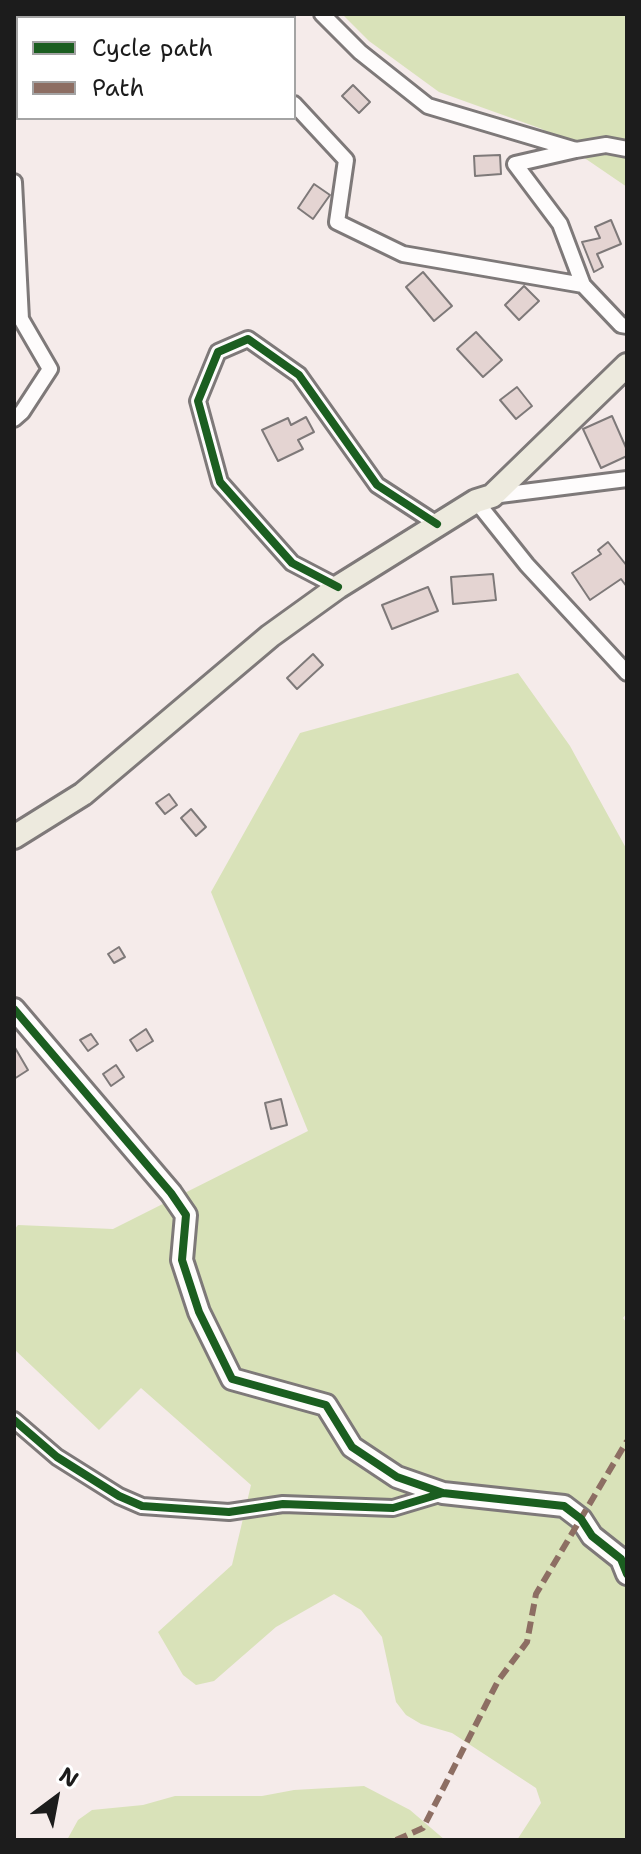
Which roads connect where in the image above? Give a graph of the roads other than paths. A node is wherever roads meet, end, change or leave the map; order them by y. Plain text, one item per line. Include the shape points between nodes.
1 (322, 14) edge
2 (296, 106) edge
3 (627, 149) edge
4 (576, 150) junction
5 (14, 182) edge
6 (583, 285) junction
7 (627, 326) edge
8 (627, 365) edge
9 (14, 419) edge
10 (627, 479) edge
11 (484, 498) junction
12 (437, 524) junction
13 (338, 587) junction
14 (627, 673) edge
15 (14, 837) edge
16 (14, 1009) edge
17 (14, 1420) edge
18 (443, 1493) junction
19 (627, 1574) edge

1 - 4 street via 428,106
2 - 6 street via 346,160 337,222 403,254
3 - 4 street via 606,145
4 - 6 street via 515,164 560,224
5 - 9 street via 21,319 50,369
6 - 7 street
8 - 11 main road
10 - 11 street
11 - 12 main road
11 - 14 street via 527,565
12 - 13 main road
12 - 13 street via 377,485 299,375 248,339 218,352 198,401 220,482 292,563
13 - 15 main road via 270,636 83,794
16 - 18 street via 186,1215 182,1260 199,1312 232,1379 326,1405 352,1447 397,1477
17 - 18 street via 57,1457 142,1506 229,1512 283,1504 393,1508
18 - 19 street via 564,1506 621,1559

